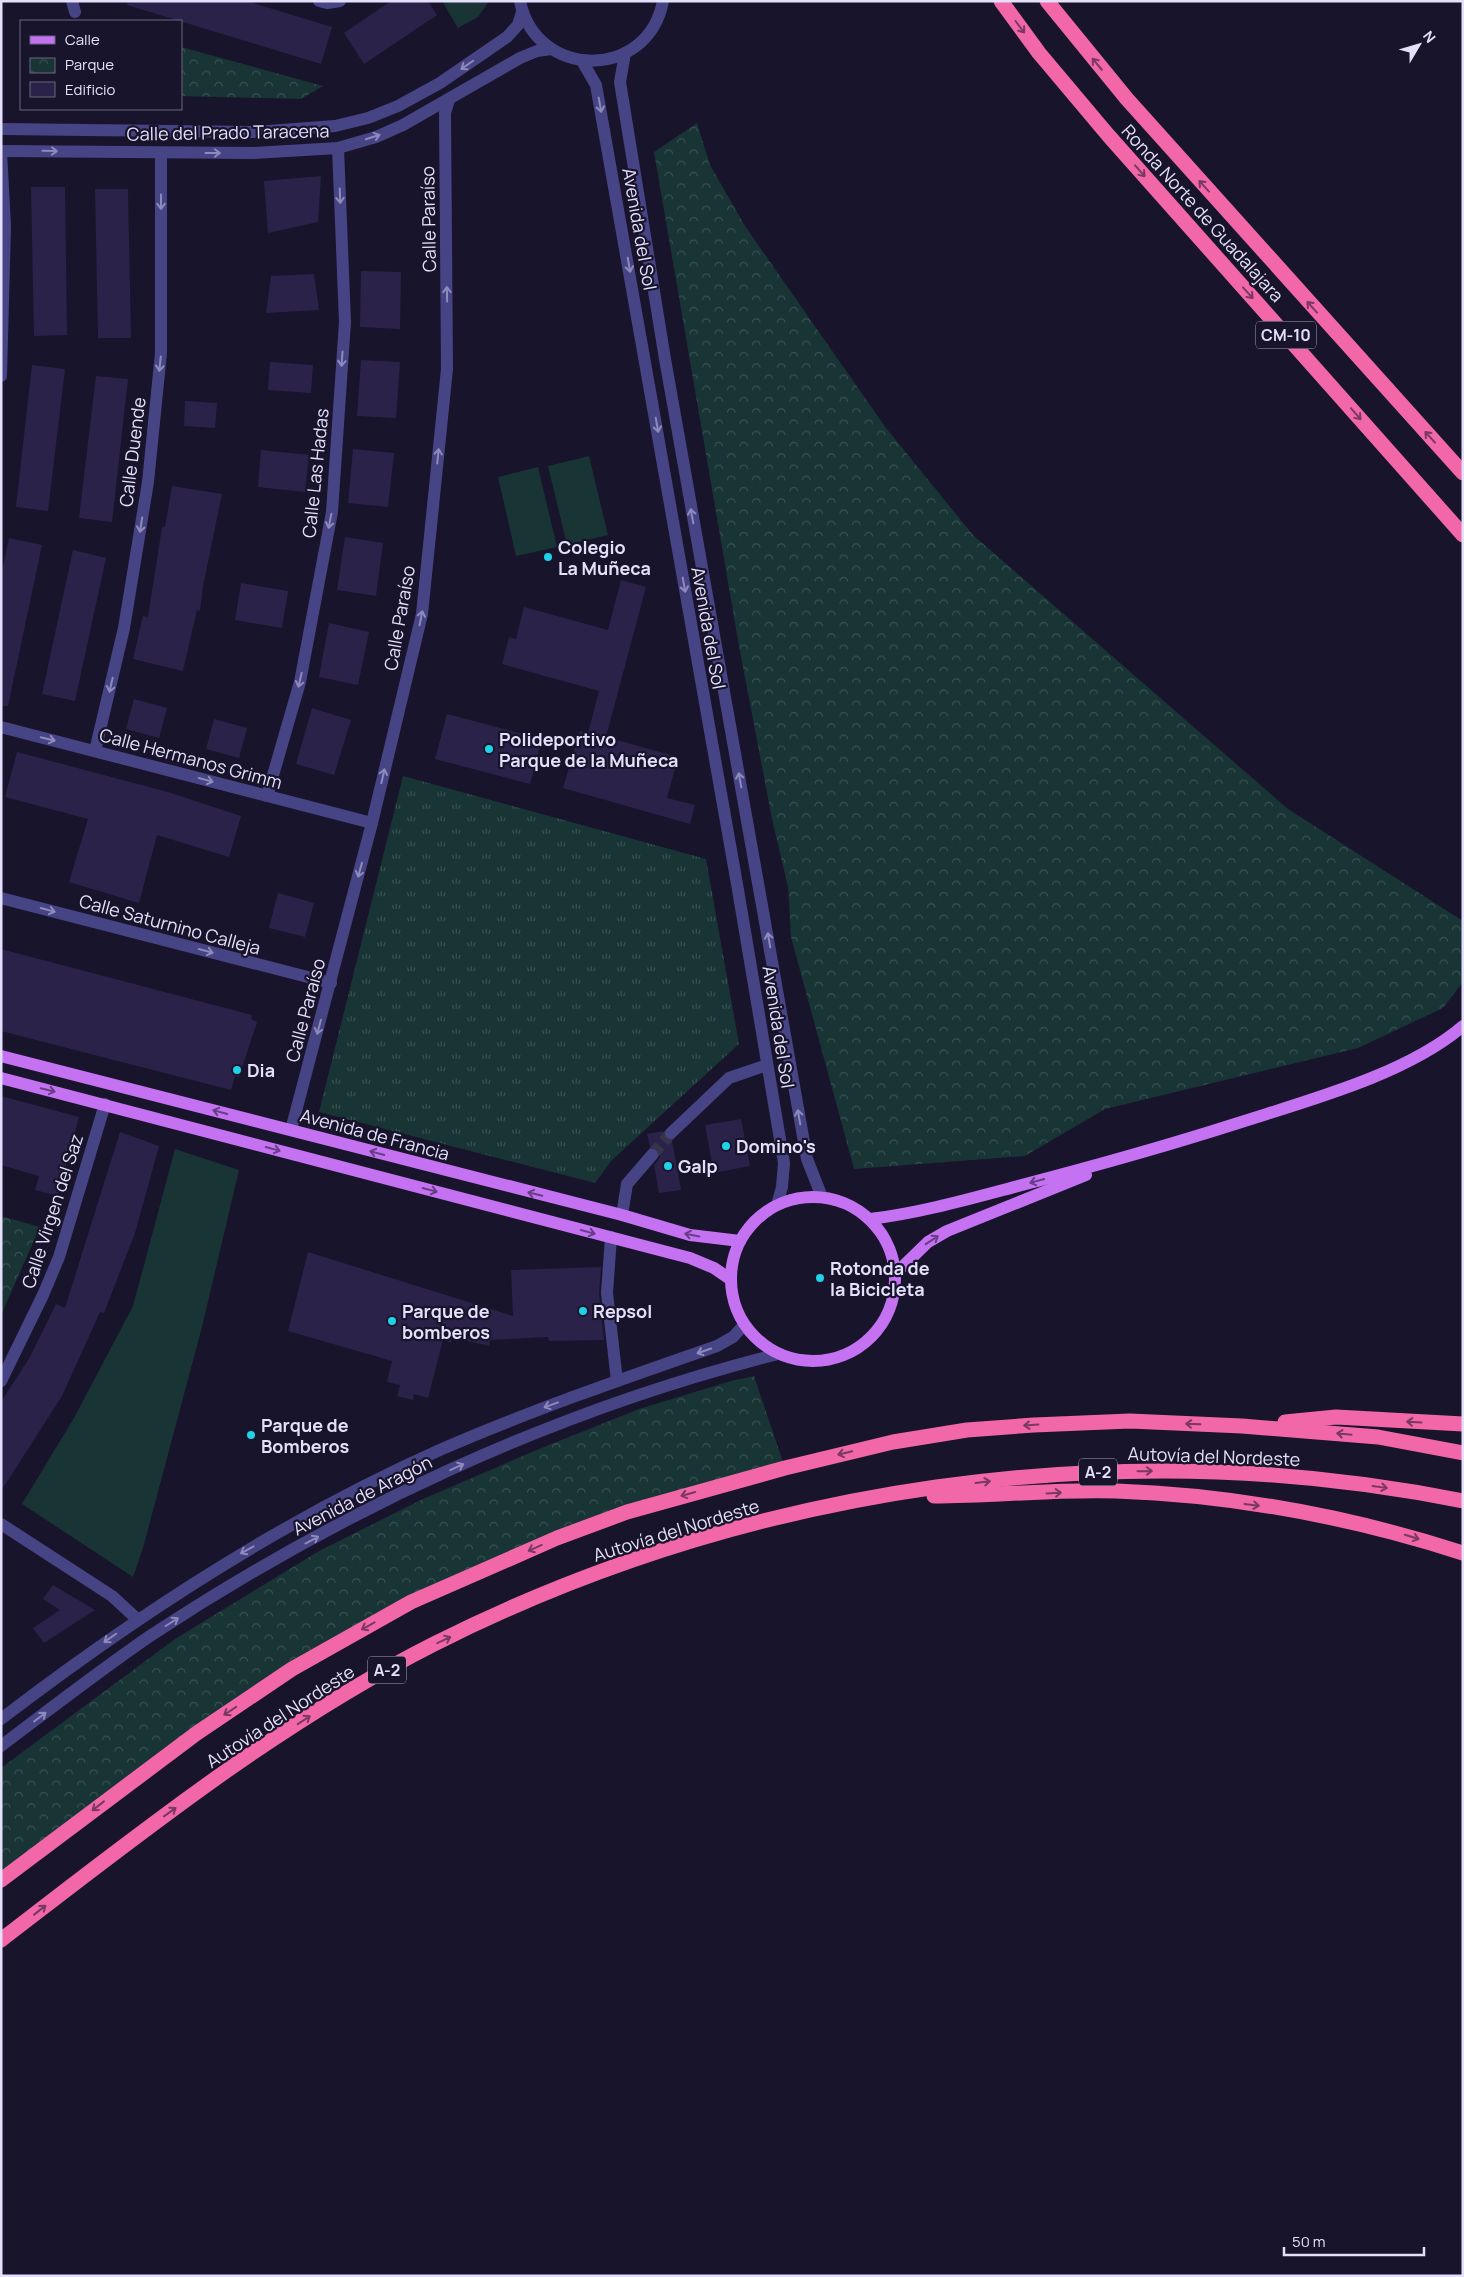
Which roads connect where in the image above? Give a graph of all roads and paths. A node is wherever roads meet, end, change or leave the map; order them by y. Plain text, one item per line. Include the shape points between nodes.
1 (320, 1) edge
2 (340, 1) edge
3 (663, 1) edge
4 (1000, 1) edge
5 (1047, 1) edge
6 (521, 6) edge
7 (551, 49) junction
8 (625, 53) junction
9 (582, 61) junction
10 (449, 100) junction
11 (1, 129) edge
12 (338, 148) junction
13 (1, 151) edge
14 (161, 153) junction
15 (3, 224) edge
16 (1, 376) edge
17 (1463, 473) edge
18 (1463, 535) edge
19 (1, 727) edge
20 (95, 751) junction
21 (267, 796) junction
22 (372, 823) junction
23 (1, 898) edge
24 (331, 983) junction
25 (1463, 1026) edge
26 (1, 1056) edge
27 (767, 1065) junction
28 (1, 1078) edge
29 (105, 1104) junction
30 (291, 1130) junction
31 (671, 1133) tunnel mouth
32 (652, 1156) tunnel mouth
33 (1135, 1156) junction
34 (822, 1197) junction
35 (777, 1205) junction
36 (622, 1215) junction
37 (870, 1219) junction
38 (611, 1238) junction
39 (740, 1241) junction
40 (896, 1273) junction
41 (730, 1279) junction
42 (744, 1325) junction
43 (778, 1354) junction
44 (1, 1381) edge
45 (617, 1381) junction
46 (1463, 1424) edge
47 (1242, 1426) junction
48 (1463, 1453) edge
49 (883, 1496) junction
50 (1463, 1501) edge
51 (1, 1524) edge
52 (1463, 1553) edge
53 (137, 1619) junction
54 (1, 1719) edge
55 (1, 1746) edge
56 (1, 1880) edge
57 (1, 1940) edge

1 - 2 street
3 - 8 street via 653,28 640,43
4 -> 18 highway, Ronda Norte de Guadalajara / CM-10 via 1108,135
17 -> 5 highway, Ronda Norte de Guadalajara / CM-10 via 1127,99
6 - 7 street via 529,26
6 -> 11 street, Calle del Prado Taracena via 518,25 507,37 440,83 398,106 335,126 256,132
7 - 9 street
7 - 10 street, Calle del Prado Taracena via 520,58
8 - 9 street via 596,61
34 -> 8 street, Avenida del Sol via 807,1159 665,359 620,82
9 -> 27 street, Avenida del Sol via 596,85
12 -> 10 street, Calle del Prado Taracena via 376,137
22 -> 10 street, Calle Paraíso via 422,614 447,369 444,113
14 -> 12 street, Calle del Prado Taracena via 253,153
12 -> 21 street, Calle Las Hadas via 345,322 332,512 300,682
13 -> 14 street, Calle del Prado Taracena
13 - 15 street
14 -> 20 street, Calle Duende via 160,353 148,482 124,628
15 - 16 street via 4,343
19 -> 20 street, Calle Hermanos Grimm
20 -> 21 street, Calle Hermanos Grimm
21 - 22 street, Calle Hermanos Grimm
22 -> 24 street, Calle Paraíso
23 -> 24 street, Calle Saturnino Calleja
24 -> 30 street, Calle Paraíso
25 - 33 main road via 1418,1056 1362,1081
30 -> 26 main road, Avenida de Francia
27 - 31 street via 729,1078
27 - 35 street, Avenida del Sol via 784,1163
28 -> 29 main road
29 -> 38 main road
29 - 44 street, Calle Virgen del Saz via 58,1257
36 -> 30 main road, Avenida de Francia
32 - 36 street via 628,1184
33 -> 37 main road via 939,1207
40 -> 33 main road via 928,1242 947,1231
34 - 35 main road via 799,1198
34 - 37 main road via 856,1208
35 - 39 main road via 750,1226
39 -> 36 main road, Avenida de Francia via 690,1235
37 - 40 main road via 889,1246
38 - 41 main road via 690,1258
38 - 45 street via 607,1294
39 - 41 main road
40 - 43 main road via 894,1302 881,1328 861,1348 834,1360 806,1362
41 - 42 main road via 734,1303
42 - 43 main road via 759,1342
42 -> 45 street, Avenida de Aragón via 733,1337 717,1346
55 -> 43 street, Avenida de Aragón via 149,1637 248,1574 365,1511 534,1434 640,1395
45 -> 53 street, Avenida de Aragón via 450,1446 356,1491 236,1556
46 -> 47 highway via 1336,1417
48 -> 47 highway, Autovía del Nordeste via 1378,1437
47 -> 56 highway, Autovía del Nordeste via 1130,1421 967,1430 893,1442 794,1465 627,1512 557,1538 411,1602 292,1669 197,1733
49 -> 50 highway, Autovía del Nordeste / A-2 via 1012,1478 1165,1471 1304,1478
49 -> 52 highway via 998,1496 1080,1491 1159,1494 1309,1513 1393,1531
57 -> 49 highway, Autovía del Nordeste / A-2 via 223,1774 318,1711 434,1644 574,1583 665,1550 721,1532
51 - 53 street via 112,1596
53 -> 54 street, Avenida de Aragón

